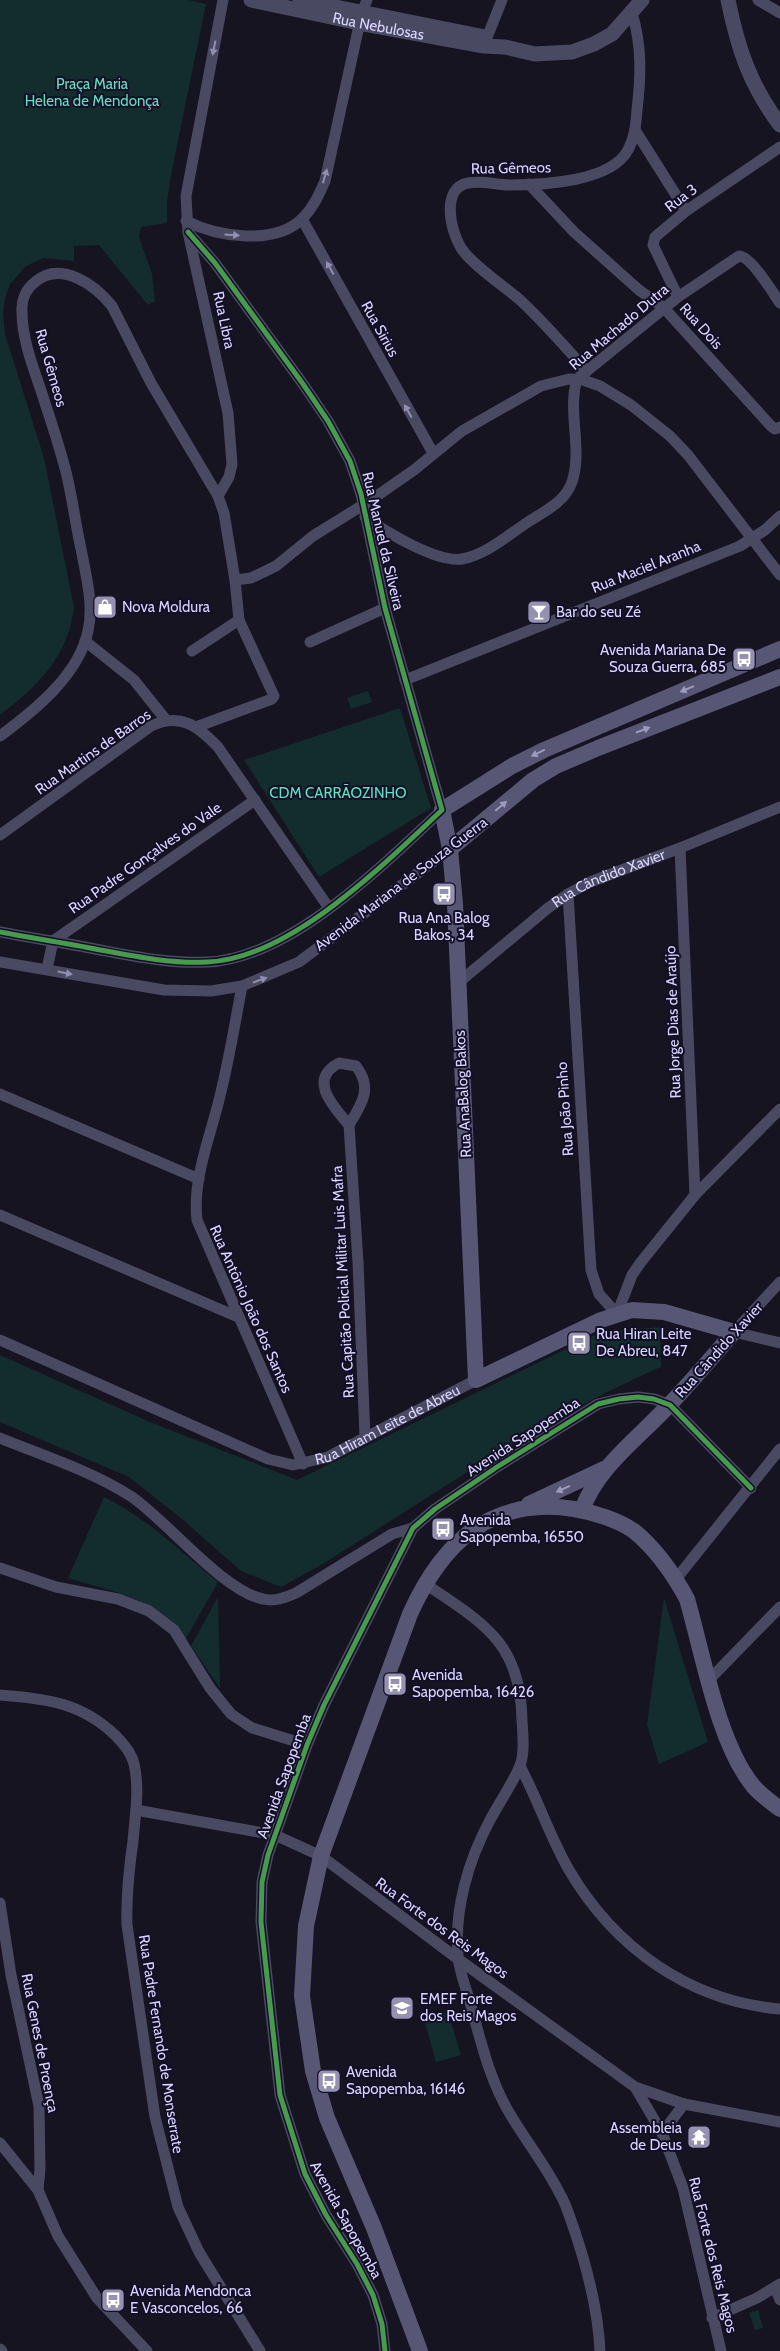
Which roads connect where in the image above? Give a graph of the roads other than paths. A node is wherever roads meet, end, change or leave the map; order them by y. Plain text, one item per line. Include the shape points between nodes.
1 (223, 0) edge
2 (251, 0) edge
3 (300, 0) edge
4 (502, 0) edge
5 (642, 0) edge
6 (728, 0) edge
7 (758, 0) edge
8 (362, 12) edge
9 (632, 13) junction
10 (780, 13) edge
11 (485, 42) junction
12 (780, 126) edge
13 (635, 130) junction
14 (780, 147) edge
15 (529, 184) junction
16 (686, 211) junction
17 (302, 219) junction
18 (187, 227) junction
19 (678, 297) junction
20 (780, 303) edge
21 (664, 308) junction
22 (587, 372) junction
23 (577, 379) junction
24 (780, 427) edge
25 (433, 453) junction
26 (218, 496) junction
27 (363, 505) junction
28 (780, 516) edge
29 (366, 517) junction
30 (753, 539) junction
31 (780, 575) edge
32 (235, 580) junction
33 (384, 608) junction
34 (239, 620) junction
35 (84, 641) junction
36 (310, 642) dead end
37 (780, 649) edge
38 (192, 651) dead end
39 (780, 677) edge
40 (405, 680) junction
41 (166, 720) junction
42 (196, 727) junction
43 (0, 736) edge
44 (255, 800) junction
45 (780, 806) edge
46 (442, 810) junction
47 (0, 835) edge
48 (680, 848) junction
49 (450, 849) junction
50 (568, 894) junction
51 (329, 908) junction
52 (0, 932) edge
53 (53, 941) junction
54 (0, 962) edge
55 (46, 969) junction
56 (458, 983) junction
57 (242, 986) junction
58 (0, 1094) edge
59 (780, 1109) edge
60 (349, 1125) junction
61 (200, 1179) junction
62 (695, 1195) junction
63 (0, 1215) edge
64 (780, 1282) edge
65 (617, 1314) junction
66 (238, 1317) junction
67 (734, 1332) junction
68 (0, 1340) edge
69 (780, 1343) edge
70 (476, 1380) junction
71 (670, 1405) junction
72 (365, 1437) junction
73 (0, 1438) edge
74 (780, 1449) edge
75 (303, 1464) junction
76 (606, 1468) junction
77 (751, 1488) junction
78 (518, 1508) junction
79 (582, 1510) junction
80 (412, 1528) junction
81 (0, 1568) edge
82 (676, 1579) junction
83 (424, 1584) junction
84 (780, 1607) edge
85 (710, 1680) junction
86 (0, 1695) edge
87 (307, 1744) junction
88 (520, 1766) junction
89 (780, 1809) edge
90 (136, 1810) junction
91 (276, 1835) junction
92 (321, 1856) junction
93 (0, 1903) edge
94 (458, 1959) junction
95 (780, 2010) edge
96 (635, 2086) junction
97 (684, 2104) junction
98 (780, 2122) edge
99 (662, 2133) junction
100 (0, 2143) edge
101 (38, 2190) junction
102 (778, 2286) edge
103 (780, 2300) edge
104 (712, 2318) junction
105 (146, 2351) edge
106 (260, 2351) edge
107 (385, 2351) edge
108 (420, 2351) edge
109 (600, 2351) edge
110 (722, 2351) edge

1 -> 18 street, Rua Libra via 188,175
2 - 8 street, Rua Nebulosas
3 - 8 street, Rua Nebulosas
4 - 11 street
5 - 9 street, Rua Nebulosas
6 - 12 street via 745,66 759,95
7 - 10 street
8 - 11 street, Rua Nebulosas
17 -> 8 street via 325,181
9 - 11 street, Rua Nebulosas via 612,34 572,52 535,54
9 - 13 street, Rua Gêmeos via 642,64
13 - 15 street, Rua Gêmeos via 621,160 607,169 590,176
13 - 16 street
14 - 16 street, Rua 3
15 - 21 street, Rua Dois via 574,232
15 - 22 street, Rua Gêmeos via 470,182 460,186 453,194 451,205 456,240 464,253 521,302
16 - 19 street, Rua 3 via 653,241
18 -> 17 street via 250,236 268,234
25 -> 17 street, Rua Sirius
18 - 26 street, Rua Libra via 228,413 232,464
18 - 27 street, Rua Manuel da Silveira via 328,421 358,480
19 - 20 street, Rua Machado Dutra via 742,256
19 - 21 street, Rua Machado Dutra
21 - 22 street, Rua Machado Dutra
21 - 24 street, Rua Dois via 754,410 773,428
22 - 23 street, Rua Machado Dutra
23 - 25 street via 560,379 517,398 462,431
23 - 29 street, Rua Machado Dutra via 576,466 569,490 558,503 479,554 454,560 423,549
23 - 30 street via 600,386 631,404 670,436
25 - 27 street
26 - 32 street, Rua Gêmeos via 224,513
26 - 35 street, Rua Gêmeos via 150,383 121,321 104,296 79,279 58,273 48,274 30,286 21,311 23,326 65,468 89,602 88,632
27 - 29 street, Rua Manuel da Silveira
27 - 32 street via 312,536 276,566 250,578
28 - 30 street, Rua Maciel Aranha
29 - 33 street, Rua Manuel da Silveira
30 - 31 street
30 - 40 street, Rua Maciel Aranha
32 - 34 street, Rua Gêmeos
33 - 36 street
33 - 40 street, Rua Manuel da Silveira
34 - 38 street
34 - 42 street via 274,695 272,699
35 - 41 street via 134,680
35 - 43 street, Rua Gêmeos via 72,666 47,699
37 -> 46 main road, Avenida Mariana de Souza Guerra via 544,750
49 -> 39 main road, Avenida Mariana de Souza Guerra via 533,780 556,766
40 - 46 street, Rua Manuel da Silveira
41 - 42 street, Rua Martins de Barros
41 - 47 street, Rua Martins de Barros via 151,726
42 - 44 street, Rua Martins de Barros via 218,747
44 - 51 street, Rua Martins de Barros
44 - 53 street, Rua Padre Gonçalves do Vale
45 - 48 street, Rua Cândido Xavier
46 - 49 main road, Rua AnaBalog Bakos
46 - 51 street, Avenida Mariana de Souza Guerra via 384,864
48 - 50 street, Rua Cândido Xavier via 590,882
48 - 62 street, Rua Jorge Dias de Araújo
49 - 56 main road, Rua AnaBalog Bakos
57 -> 49 street, Avenida Mariana de Souza Guerra via 299,962
50 - 56 street, Rua Cândido Xavier
50 - 65 street, Rua João Pinho via 591,1270 599,1294
51 - 53 street, Avenida Mariana de Souza Guerra via 277,942 242,956 208,962 144,958
52 - 53 street, Avenida Mariana de Souza Guerra
53 - 55 street
54 - 55 street, Avenida Mariana de Souza Guerra
55 -> 57 street, Avenida Mariana de Souza Guerra via 164,990 211,991
56 - 70 main road, Rua AnaBalog Bakos
57 - 61 street, Rua Antônio João dos Santos
58 - 61 street
59 - 62 street
60 - 60 street via 333,1106 325,1089 326,1075 339,1064 356,1066 366,1083 365,1093
60 - 72 street, Rua Capitão Policial Militar Luis Mafra
61 - 66 street, Rua Antônio João dos Santos via 196,1212 199,1228
62 - 65 street via 632,1275
63 - 66 street
64 - 67 street, Rua Cândido Xavier
65 - 67 main road, Rua Hiram Leite de Abreu via 632,1310 657,1311
65 - 70 main road, Rua Hiram Leite de Abreu
66 - 75 street, Rua Antônio João dos Santos
67 - 69 street, Rua Hiram Leite de Abreu
67 - 71 main road, Rua Cândido Xavier
68 - 75 street, Rua Hiram Leite de Abreu via 268,1459 283,1464
70 - 72 street, Rua Hiram Leite de Abreu
71 - 76 main road, Rua Cândido Xavier
71 - 77 street, Avenida Sapopemba
71 - 80 street, Avenida Sapopemba via 638,1397 598,1404 497,1467
72 - 75 street, Rua Hiram Leite de Abreu via 328,1456
73 - 80 street via 87,1474 133,1498 226,1579 249,1595 264,1600 296,1593 392,1534
74 - 77 street
76 -> 78 main road
76 - 79 main road, Rua Cândido Xavier via 589,1492
77 - 82 street
78 - 79 main road, Avenida Sapopemba
78 - 83 main road, Avenida Sapopemba via 495,1517 460,1540 442,1558
79 - 82 main road, Avenida Sapopemba via 633,1531
80 - 87 street, Avenida Sapopemba
81 - 87 street via 56,1587 118,1599 149,1611 174,1630 210,1688 231,1714 252,1728
82 - 85 main road, Avenida Sapopemba via 687,1599
83 - 88 street via 491,1632 510,1659 520,1692 523,1744
83 - 92 main road, Avenida Sapopemba
84 - 85 street
85 - 89 main road, Avenida Sapopemba via 727,1740 741,1770 754,1788
86 - 90 street, Rua Padre Fernando de Monserrate via 63,1703 104,1724 124,1743 134,1762
87 - 91 street, Avenida Sapopemba
88 - 94 street via 488,1822 474,1856 461,1898 457,1928
88 - 95 street via 569,1870 623,1940 664,1972 726,2000
90 - 91 street, Rua Forte dos Reis Magos
90 - 106 street, Rua Padre Fernando de Monserrate via 126,1895 126,1925 162,2150 178,2207 199,2252
91 - 92 street, Rua Forte dos Reis Magos
91 - 107 street, Avenida Sapopemba via 262,1882 262,1922 280,2095 305,2174 373,2295 382,2324
92 - 94 street, Rua Forte dos Reis Magos
92 - 108 main road, Avenida Sapopemba via 306,1926 302,1981 313,2071 327,2118 377,2236
93 - 101 street, Rua Genes de Proença via 11,1975 39,2106
94 - 96 street, Rua Forte dos Reis Magos
94 - 109 street via 485,2056 498,2090 561,2195 576,2234 591,2283
96 - 97 street
96 - 99 street, Rua Forte dos Reis Magos
97 - 98 street
97 - 99 street
99 - 104 street, Rua Forte dos Reis Magos via 683,2188
100 - 101 street
101 - 105 street via 58,2236 97,2298
102 - 103 street
102 - 104 street
104 - 110 street, Rua Forte dos Reis Magos

